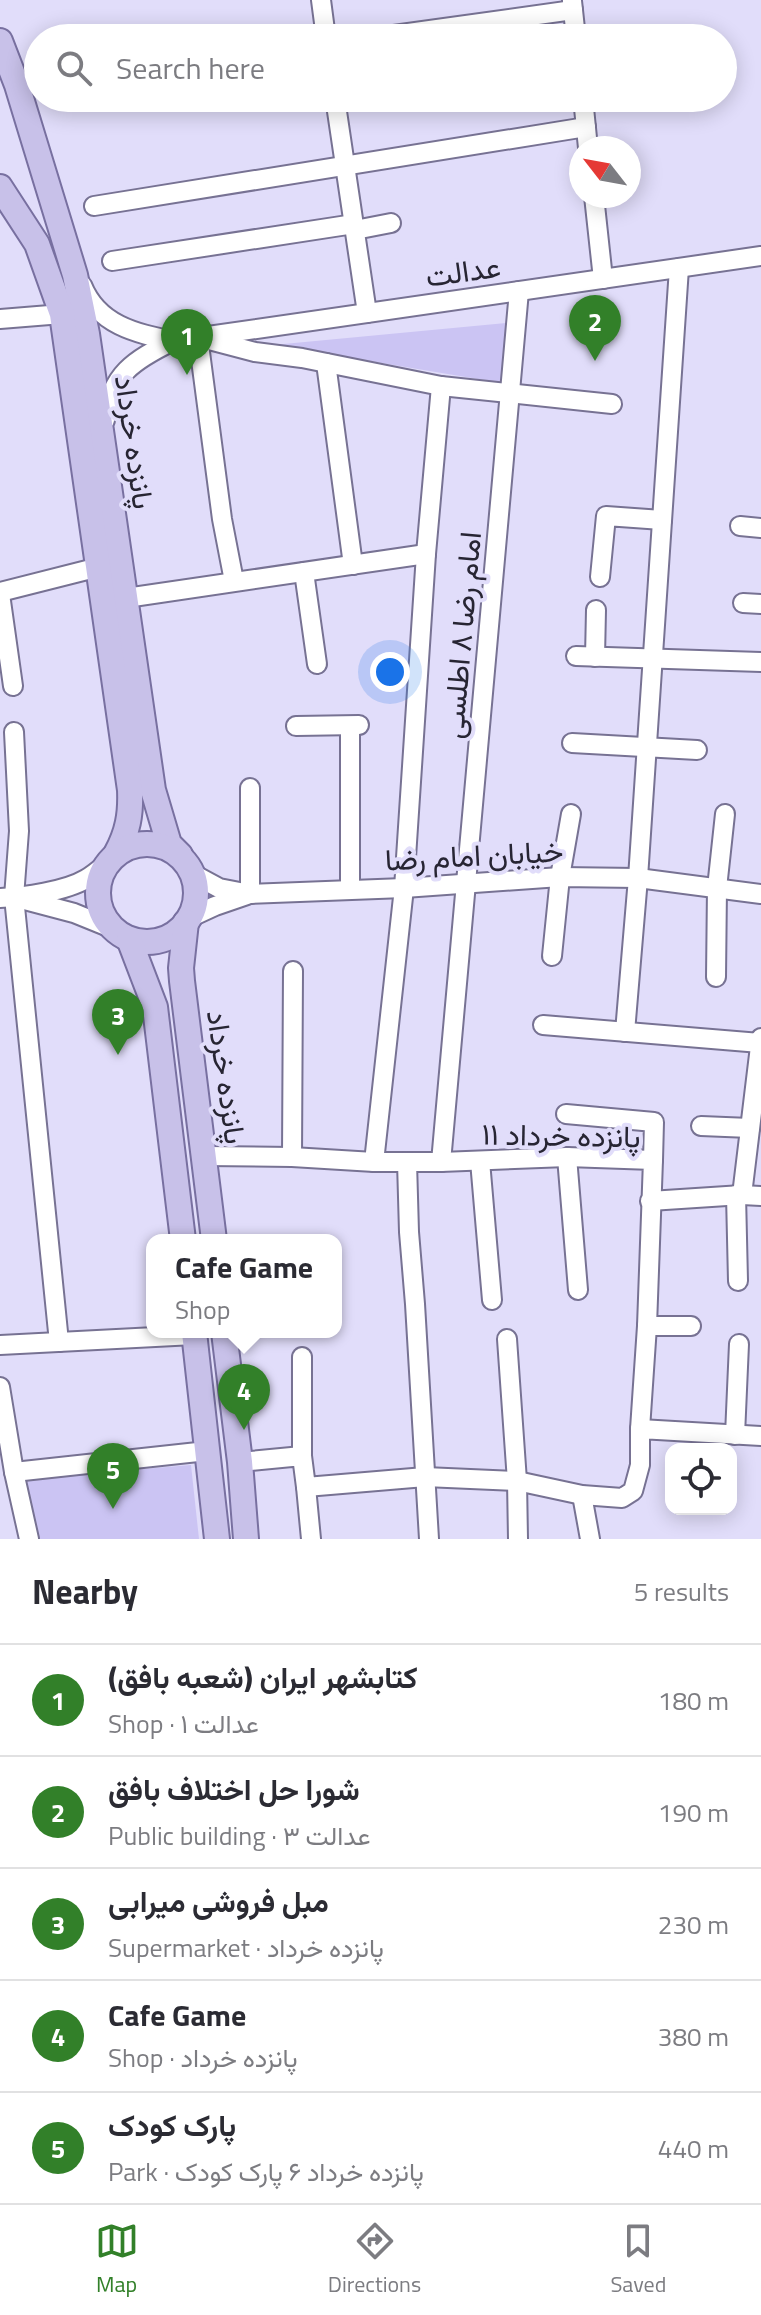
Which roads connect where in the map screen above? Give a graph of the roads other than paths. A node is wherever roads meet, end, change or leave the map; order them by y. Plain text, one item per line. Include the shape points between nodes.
1 (321, 0) edge
2 (573, 5) edge
3 (324, 24) edge
4 (457, 24) edge
5 (0, 41) edge
6 (24, 108) edge
7 (25, 112) edge
8 (337, 112) edge
9 (584, 112) edge
10 (586, 127) junction
11 (587, 136) edge
12 (345, 165) junction
13 (0, 187) edge
14 (94, 206) dead end
15 (595, 208) edge
16 (391, 223) dead end
17 (354, 227) junction
18 (67, 250) junction
19 (761, 256) edge
20 (112, 261) dead end
21 (679, 268) junction
22 (603, 279) junction
23 (519, 291) junction
24 (367, 313) junction
25 (62, 314) junction
26 (0, 319) edge
27 (198, 337) junction
28 (173, 341) junction
29 (326, 363) junction
30 (441, 386) junction
31 (512, 392) junction
32 (612, 404) dead end
33 (102, 438) junction
34 (587, 514) dead end
35 (606, 516) junction
36 (662, 520) junction
37 (740, 526) dead end
38 (761, 528) edge
39 (426, 554) junction
40 (353, 565) junction
41 (99, 567) junction
42 (304, 572) junction
43 (600, 577) dead end
44 (234, 581) junction
45 (0, 593) edge
46 (126, 598) junction
47 (596, 610) dead end
48 (653, 658) junction
49 (761, 662) edge
50 (317, 664) dead end
51 (13, 686) dead end
52 (296, 726) dead end
53 (14, 732) dead end
54 (572, 743) dead end
55 (647, 746) junction
56 (697, 750) dead end
57 (250, 788) dead end
58 (571, 814) dead end
59 (725, 814) dead end
60 (111, 859) junction
61 (186, 865) junction
62 (560, 877) junction
63 (638, 878) junction
64 (467, 883) junction
65 (404, 888) junction
66 (717, 888) junction
67 (350, 889) junction
68 (250, 894) junction
69 (761, 894) edge
70 (7, 898) edge
71 (188, 920) junction
72 (120, 934) junction
73 (552, 956) dead end
74 (293, 971) dead end
75 (716, 977) dead end
76 (182, 981) junction
77 (150, 993) junction
78 (543, 1025) dead end
79 (625, 1032) junction
80 (761, 1041) edge
81 (758, 1089) edge
82 (566, 1114) dead end
83 (701, 1126) dead end
84 (750, 1128) junction
85 (205, 1156) junction
86 (292, 1157) junction
87 (567, 1157) junction
88 (653, 1160) junction
89 (480, 1161) junction
90 (374, 1162) junction
91 (407, 1162) junction
92 (441, 1162) junction
93 (747, 1195) edge
94 (650, 1201) junction
95 (182, 1234) edge
96 (213, 1234) edge
97 (738, 1281) dead end
98 (578, 1290) dead end
99 (492, 1300) dead end
100 (647, 1326) junction
101 (691, 1326) dead end
102 (146, 1337) edge
103 (194, 1338) edge
104 (225, 1338) edge
105 (507, 1339) dead end
106 (59, 1342) junction
107 (739, 1344) dead end
108 (0, 1345) edge
109 (302, 1357) dead end
110 (0, 1387) edge
111 (640, 1429) junction
112 (735, 1435) junction
113 (761, 1436) edge
114 (207, 1451) junction
115 (302, 1456) junction
116 (240, 1462) junction
117 (14, 1472) junction
118 (425, 1477) junction
119 (517, 1481) junction
120 (306, 1487) junction
121 (582, 1495) junction
122 (29, 1539) edge
123 (217, 1539) edge
124 (246, 1539) edge
125 (311, 1539) edge
126 (429, 1539) edge
127 (518, 1539) edge
128 (590, 1539) edge

1 - 3 street
2 - 4 street
5 - 6 main road, پانزده خرداد
7 - 18 main road, پانزده خرداد
8 - 12 street
9 - 10 street
10 - 11 street
10 - 12 street
12 - 14 street
12 - 17 street
13 - 25 main road, پانزده خرداد via 37,244
15 - 22 street
16 - 17 street
17 - 20 street
17 - 24 street
18 - 28 street, عدالت via 87,298 109,320 134,333
18 - 33 main road, پانزده خرداد via 87,334
19 - 21 street, عدالت
21 - 22 street, عدالت
21 - 36 street
22 - 23 street, عدالت
23 - 24 street, عدالت
23 - 31 street, امام رضا ۸ اطلسی
24 - 27 street, عدالت
25 - 26 street
25 - 41 main road, پانزده خرداد
27 - 28 street, عدالت
27 - 29 street
27 - 44 street
28 - 33 street, عدالت via 125,370 107,399
29 - 30 street
29 - 40 street
30 - 31 street
30 - 39 street
31 - 32 street
31 - 64 street, امام رضا ۸ اطلسی
33 - 46 main road, پانزده خرداد
34 - 35 street
35 - 36 street
35 - 43 street
36 - 48 street
37 - 38 street
39 - 40 street
39 - 65 street
40 - 42 street
41 - 45 street
41 - 60 main road, پانزده خرداد via 131,812
42 - 44 street
42 - 50 street
44 - 46 street
45 - 51 street
46 - 61 main road, پانزده خرداد via 153,790 169,844
47 - 48 street via 586,656
48 - 49 street
48 - 55 street
52 - 67 street via 356,726
53 - 70 street via 19,831
54 - 55 street
55 - 56 street
55 - 63 street
57 - 68 street
58 - 62 street
59 - 66 street
60 - 61 main road via 131,845 148,843 165,846
60 - 70 street via 84,880
60 - 72 main road via 100,876 98,903
61 - 68 street, خیابان امام رضا via 219,888
61 - 71 main road via 196,889
62 - 63 street, خیابان امام رضا
62 - 64 street, خیابان امام رضا
62 - 73 street
63 - 66 street, خیابان امام رضا
63 - 79 street
64 - 65 street, خیابان امام رضا
64 - 92 street, امام رضا ۸ اطلسی
65 - 67 street, خیابان امام رضا
65 - 90 street
66 - 69 street, خیابان امام رضا
66 - 75 street
67 - 68 street, خیابان امام رضا
68 - 71 street
70 - 72 street via 63,910
70 - 106 street
71 - 72 main road via 163,940 146,943
71 - 76 main road, پانزده خرداد
72 - 77 main road, پانزده خرداد
74 - 86 street
76 - 77 main road via 163,972
76 - 85 main road, پانزده خرداد
77 - 95 main road, پانزده خرداد
78 - 79 street
79 - 80 street
80 - 81 street
81 - 84 street
82 - 88 street via 654,1122
83 - 84 street
84 - 93 street
85 - 86 street, پانزده خرداد ۱۱
85 - 96 main road, پانزده خرداد
86 - 90 street, پانزده خرداد ۱۱
87 - 88 street, پانزده خرداد ۱۱
87 - 89 street, پانزده خرداد ۱۱
87 - 98 street
88 - 94 street, پانزده خرداد ۱۱
89 - 92 street, پانزده خرداد ۱۱
89 - 99 street
90 - 91 street, پانزده خرداد ۱۱
91 - 92 street, پانزده خرداد ۱۱
91 - 118 street
93 - 94 street
93 - 97 street
94 - 100 street, پانزده خرداد ۱۱
100 - 101 street
100 - 111 street, پانزده خرداد ۱۱
102 - 106 street
103 - 114 main road
104 - 116 main road
105 - 119 street
106 - 108 street
107 - 112 street
109 - 115 street
110 - 117 street
111 - 112 street
111 - 121 street, پانزده خرداد ۱۱ via 640,1465 633,1491 622,1498
112 - 113 street
114 - 117 street
114 - 123 main road
115 - 116 street
115 - 120 street
116 - 124 main road
117 - 122 street
118 - 119 street
118 - 120 street
118 - 126 street
119 - 121 street
119 - 127 street
120 - 125 street
121 - 128 street

